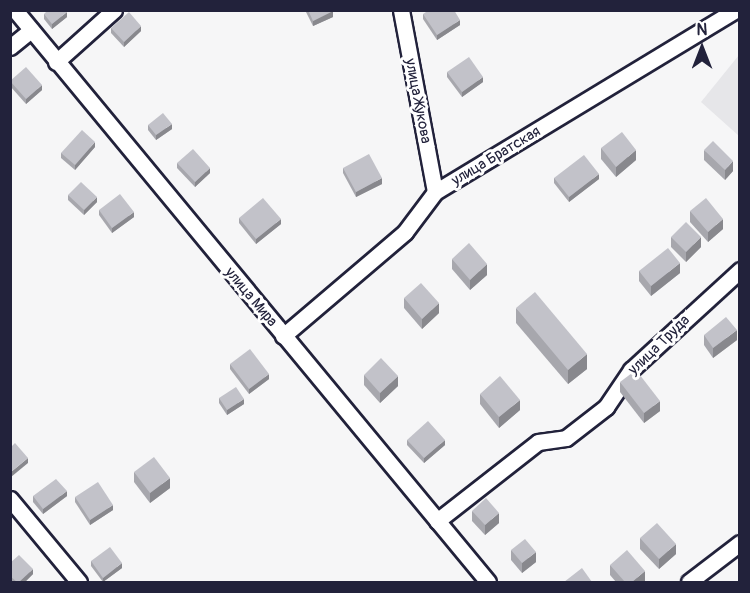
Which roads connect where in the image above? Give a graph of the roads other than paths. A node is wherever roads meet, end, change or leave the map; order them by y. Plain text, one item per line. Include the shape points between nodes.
1 (15, 10) edge
2 (114, 10) edge
3 (401, 10) edge
4 (735, 10) edge
5 (31, 30) junction
6 (10, 47) edge
7 (56, 62) junction
8 (435, 192) junction
9 (740, 270) edge
10 (283, 336) junction
11 (10, 499) edge
12 (437, 521) junction
13 (740, 543) edge
14 (79, 582) edge
15 (488, 582) edge
16 (689, 582) edge

1 - 5 street, улица Мира
2 - 7 street
3 - 8 street, улица Жукова
4 - 8 street, улица Братская
5 - 6 street
5 - 7 street, улица Мира
7 - 10 street, улица Мира
8 - 10 street, улица Братская via 405,232
9 - 12 street, улица Труда via 631,370 606,408 566,438 538,442
10 - 12 street, улица Мира
11 - 14 street
12 - 15 street, улица Мира
13 - 16 street

